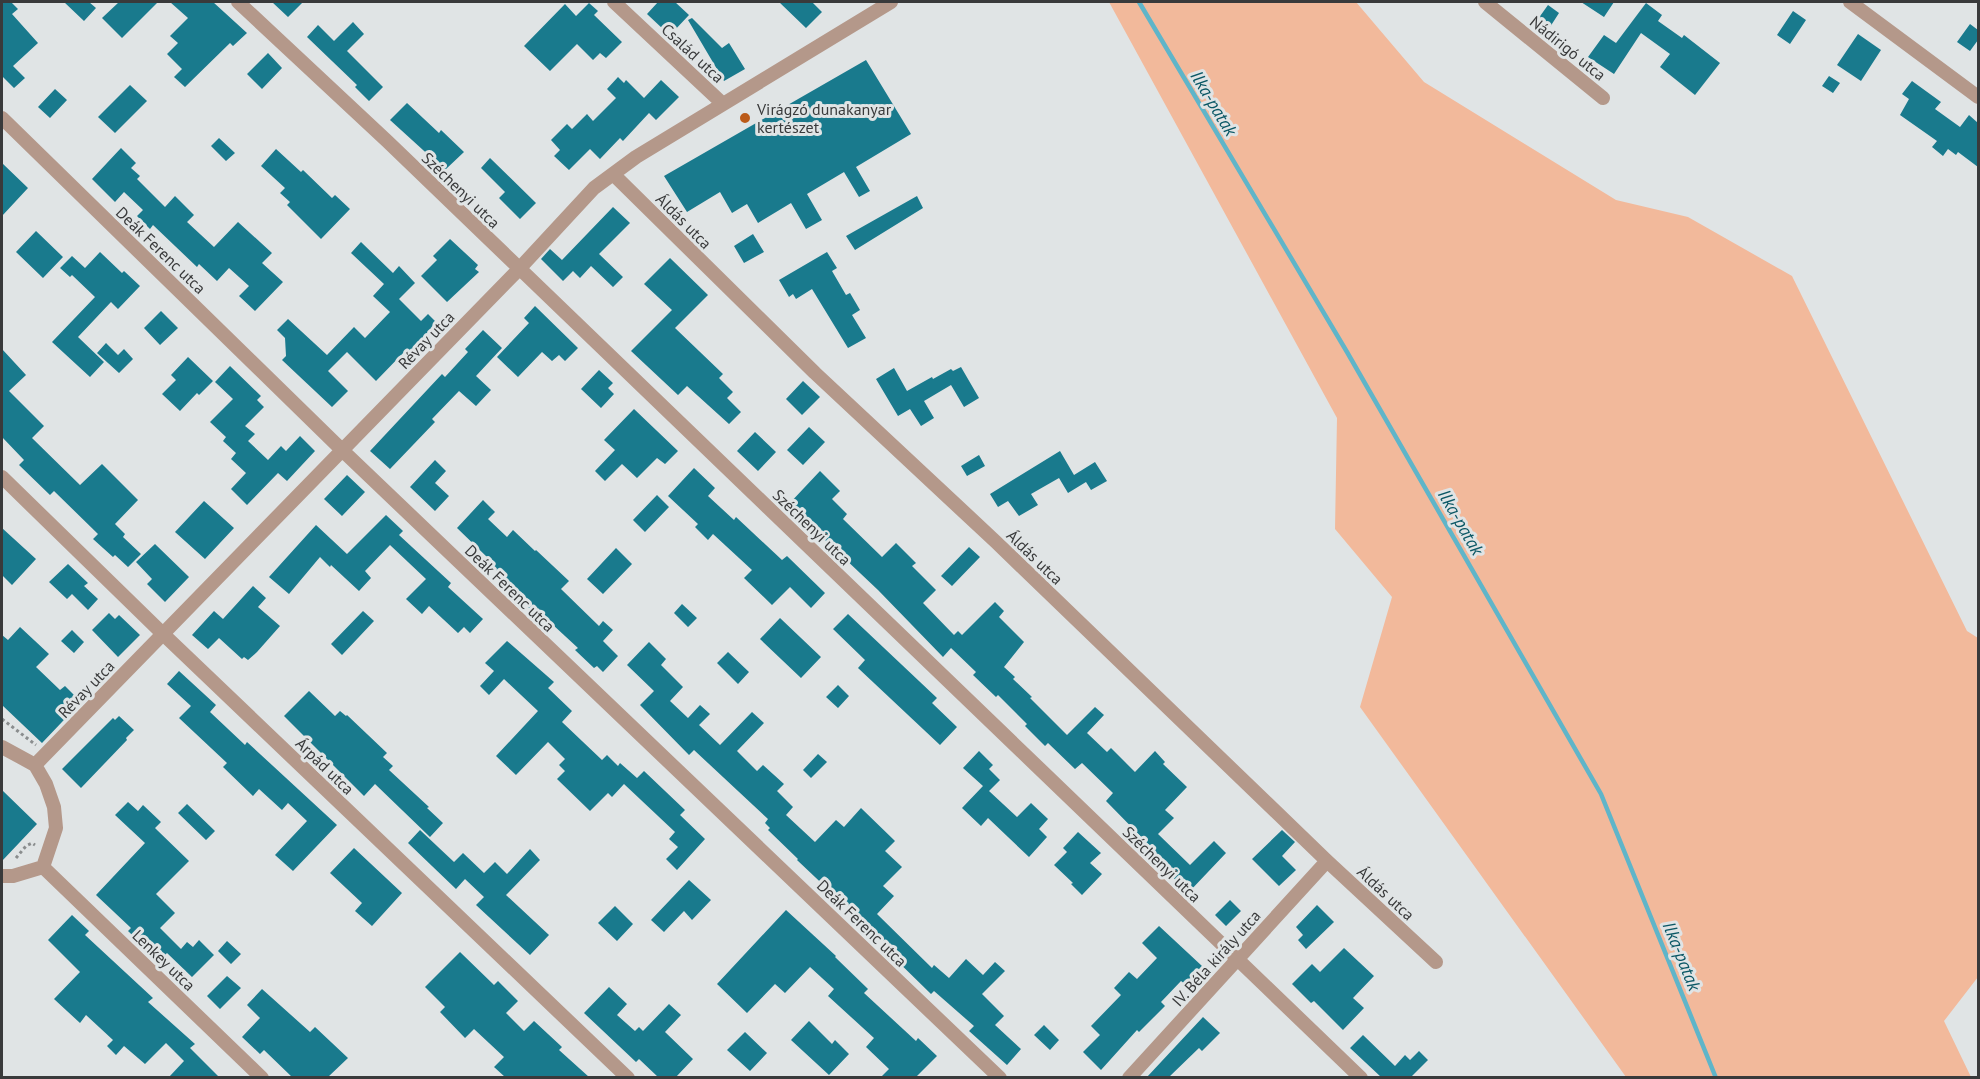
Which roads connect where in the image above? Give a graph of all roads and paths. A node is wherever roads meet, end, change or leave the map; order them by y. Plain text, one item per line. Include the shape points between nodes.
1 (238, 2) edge
2 (614, 2) edge
3 (891, 2) edge
4 (1485, 2) edge
5 (1859, 4) edge
6 (1603, 98) dead end
7 (1978, 98) edge
8 (723, 104) junction
9 (2, 118) edge
10 (613, 174) junction
11 (519, 269) junction
12 (342, 450) junction
13 (2, 477) edge
14 (162, 633) junction
15 (2, 719) edge
16 (2, 747) edge
17 (47, 754) junction
18 (35, 765) junction
19 (50, 852) junction
20 (16, 858) dead end
21 (1327, 861) junction
22 (43, 867) junction
23 (2, 876) edge
24 (1237, 959) junction
25 (1436, 962) dead end
26 (262, 1077) edge
27 (628, 1077) edge
28 (999, 1077) edge
29 (1129, 1077) edge
30 (1362, 1077) edge

1 - 11 street, Széchenyi utca
2 - 8 street, Család utca
3 - 8 street, Révay utca
4 - 6 street, Nádirigó utca
5 - 7 street
8 - 10 street, Révay utca
9 - 12 street, Deák Ferenc utca
10 - 11 street, Révay utca via 594,188
10 - 21 street, Áldás utca via 814,373
11 - 12 street, Révay utca
11 - 24 street, Széchenyi utca
12 - 14 street, Révay utca
12 - 28 street, Deák Ferenc utca
13 - 14 street, Árpád utca
14 - 17 street, Révay utca
14 - 27 street, Árpád utca
15 - 17 path
16 - 18 street
17 - 18 street, Révay utca
18 - 19 street via 54,807 56,828
19 - 20 path via 32,843
19 - 22 street
21 - 24 street, IV. Béla király utca
21 - 25 street, Áldás utca
22 - 23 street
22 - 26 street, Lenkey utca
24 - 29 street, IV. Béla király utca
24 - 30 street, Széchenyi utca

